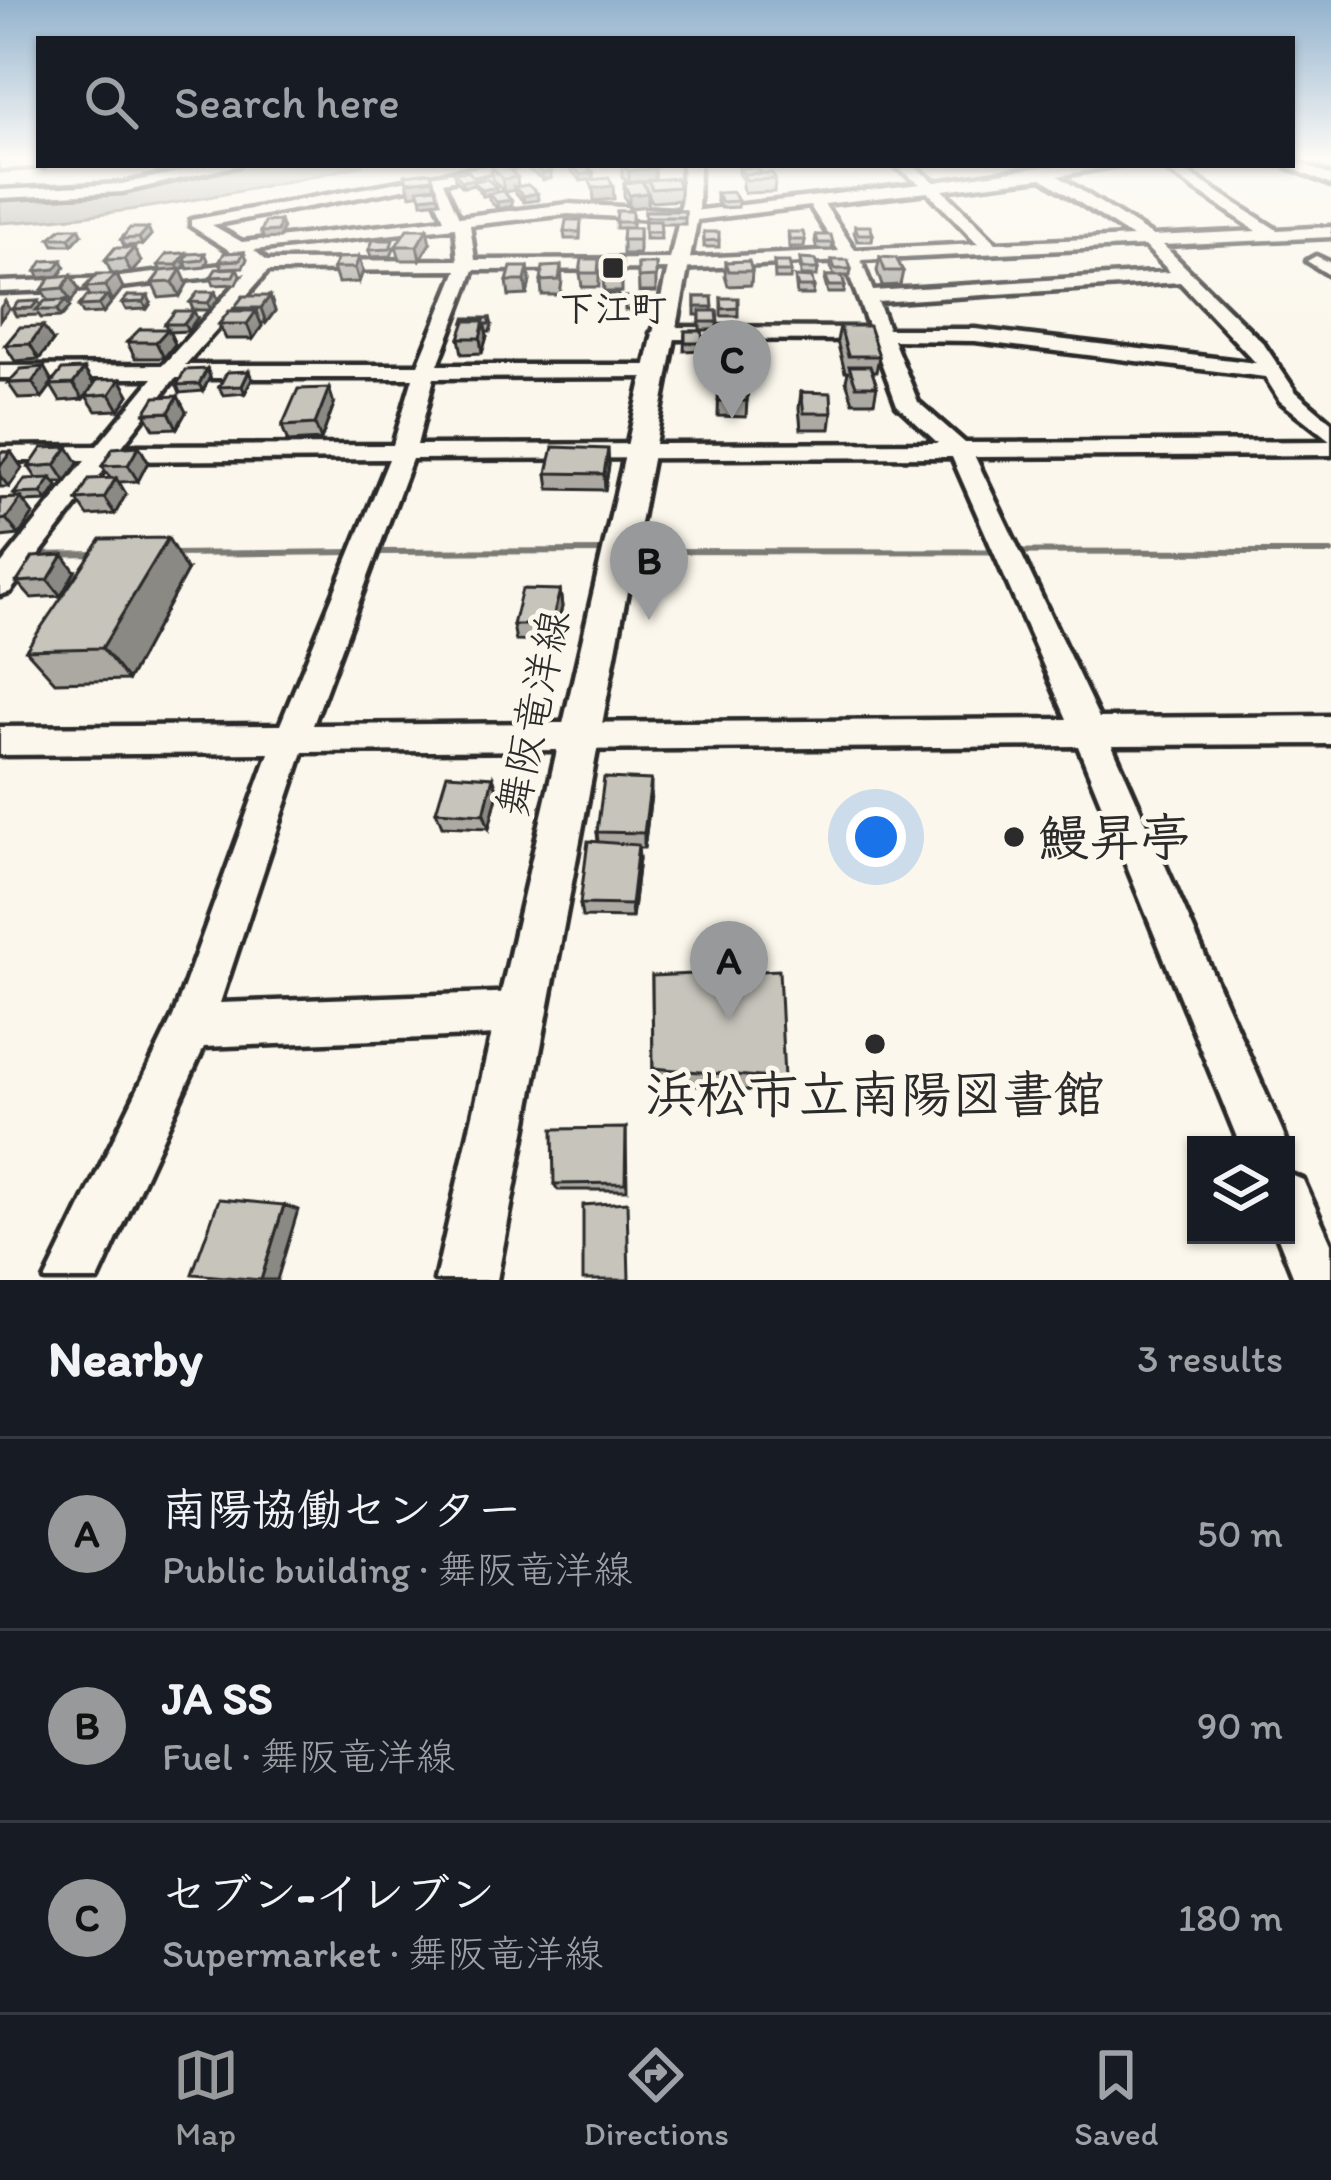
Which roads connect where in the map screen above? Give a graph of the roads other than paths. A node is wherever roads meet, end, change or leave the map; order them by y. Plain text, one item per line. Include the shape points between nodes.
1 (231, 217) edge
2 (454, 217) edge
3 (502, 217) edge
4 (688, 217) edge
5 (825, 217) edge
6 (960, 217) edge
7 (1112, 217) edge
8 (1246, 217) edge
9 (457, 222) junction
10 (1331, 232) edge
11 (1271, 233) junction
12 (1147, 239) junction
13 (239, 247) junction
14 (992, 248) junction
15 (851, 257) junction
16 (676, 264) junction
17 (263, 266) junction
18 (467, 267) junction
19 (1184, 276) junction
20 (0, 287) edge
21 (868, 297) junction
22 (882, 333) junction
23 (658, 352) junction
24 (168, 370) junction
25 (426, 370) junction
26 (1268, 371) junction
27 (0, 372) edge
28 (1322, 416) edge
29 (1331, 434) edge
30 (1331, 448) edge
31 (638, 451) junction
32 (961, 451) junction
33 (104, 453) junction
34 (403, 453) junction
35 (0, 454) edge
36 (0, 585) edge
37 (1331, 730) edge
38 (578, 734) junction
39 (1090, 734) junction
40 (292, 735) junction
41 (0, 741) edge
42 (521, 1013) junction
43 (191, 1026) junction
44 (1260, 1136) edge
45 (1295, 1218) edge
46 (71, 1280) edge
47 (466, 1280) edge
48 (1321, 1280) edge

1 - 13 street via 197,223
2 - 9 street
3 - 9 street
4 - 16 main road, 舞阪竜洋線
5 - 15 street
6 - 14 street
7 - 12 street
8 - 11 street
9 - 13 street
9 - 18 street
10 - 11 street
11 - 12 street
12 - 14 street
12 - 19 street
13 - 17 street
14 - 15 street
15 - 16 street
15 - 21 street
16 - 18 street
16 - 23 main road, 舞阪竜洋線
17 - 18 street
17 - 20 street
17 - 24 street
18 - 25 street
19 - 21 street
19 - 26 street via 1256,347
21 - 22 street
22 - 23 street
22 - 26 street via 1032,340
22 - 32 street via 908,405
23 - 25 street
23 - 31 main road, 舞阪竜洋線
24 - 25 street
24 - 27 street
24 - 33 street
25 - 34 street
26 - 28 street
28 - 29 street
30 - 32 street
31 - 32 street
31 - 34 street
31 - 38 main road, 舞阪竜洋線
32 - 39 street
33 - 34 street
33 - 35 street
33 - 36 street
34 - 40 street
37 - 39 street
38 - 39 street
38 - 40 street
38 - 42 main road, 舞阪竜洋線
39 - 44 street
40 - 41 street
40 - 43 street
42 - 43 street
42 - 47 main road, 舞阪竜洋線
43 - 46 street
45 - 48 street

